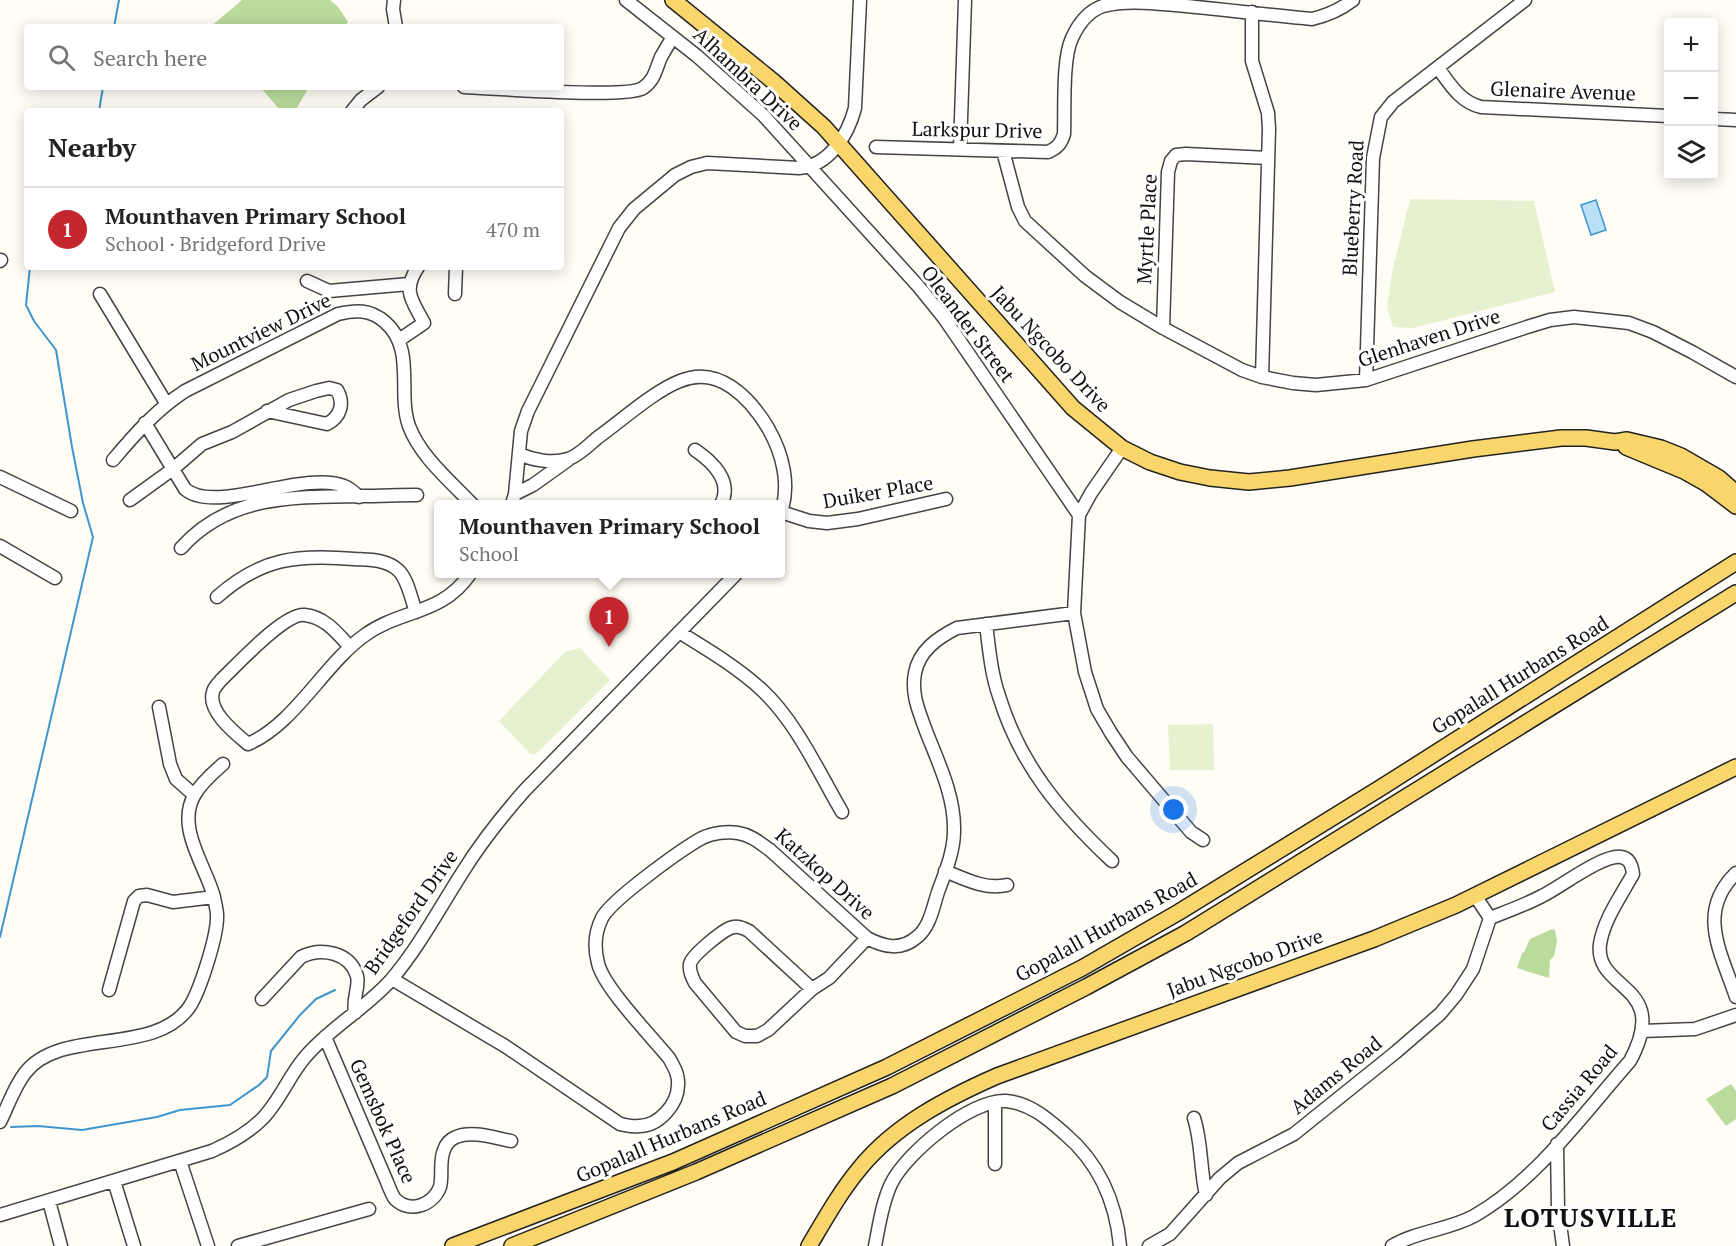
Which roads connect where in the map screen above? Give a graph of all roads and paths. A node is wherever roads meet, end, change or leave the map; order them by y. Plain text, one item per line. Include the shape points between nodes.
1 (394, 0) edge
2 (626, 0) edge
3 (673, 0) edge
4 (860, 0) edge
5 (964, 0) edge
6 (1353, 0) edge
7 (1525, 0) edge
8 (1252, 12) junction
9 (396, 24) edge
10 (673, 37) junction
11 (1438, 68) junction
12 (374, 90) edge
13 (526, 90) edge
14 (354, 108) edge
15 (1664, 116) edge
16 (1718, 119) edge
17 (1736, 120) edge
18 (839, 143) junction
19 (876, 147) dead end
20 (960, 149) junction
21 (1003, 151) junction
22 (1268, 159) junction
23 (811, 167) junction
24 (416, 270) edge
25 (456, 270) edge
26 (307, 281) dead end
27 (409, 284) junction
28 (100, 294) dead end
29 (454, 294) dead end
30 (1163, 328) junction
31 (399, 340) junction
32 (1262, 377) junction
33 (1736, 377) edge
34 (1366, 380) junction
35 (166, 403) junction
36 (267, 411) junction
37 (145, 423) junction
38 (1615, 442) junction
39 (1122, 448) junction
40 (695, 450) dead end
41 (519, 454) junction
42 (569, 459) junction
43 (113, 460) dead end
44 (173, 469) junction
45 (0, 477) edge
46 (1719, 478) junction
47 (1736, 487) edge
48 (1736, 493) edge
49 (417, 495) dead end
50 (359, 496) junction
51 (513, 499) edge
52 (130, 500) dead end
53 (468, 500) edge
54 (723, 500) edge
55 (783, 500) edge
56 (946, 500) dead end
57 (1736, 506) edge
58 (71, 510) dead end
59 (785, 514) edge
60 (1079, 515) junction
61 (0, 546) edge
62 (180, 548) dead end
63 (1733, 562) edge
64 (56, 578) dead end
65 (465, 578) edge
66 (731, 578) edge
67 (1736, 594) edge
68 (217, 597) dead end
69 (416, 612) junction
70 (1074, 613) junction
71 (986, 624) junction
72 (679, 632) junction
73 (350, 647) junction
74 (159, 707) dead end
75 (223, 764) dead end
76 (1736, 766) edge
77 (194, 795) junction
78 (842, 812) dead end
79 (1203, 840) dead end
80 (1112, 861) dead end
81 (945, 871) junction
82 (1736, 873) edge
83 (1007, 885) dead end
84 (214, 897) junction
85 (1476, 897) junction
86 (1490, 918) junction
87 (867, 938) junction
88 (392, 979) junction
89 (812, 989) junction
90 (109, 990) dead end
91 (1736, 997) edge
92 (262, 999) dead end
93 (355, 1013) junction
94 (1736, 1015) edge
95 (1642, 1031) junction
96 (325, 1037) junction
97 (994, 1102) junction
98 (1194, 1118) dead end
99 (0, 1122) edge
100 (511, 1141) dead end
101 (1557, 1144) junction
102 (180, 1161) junction
103 (995, 1164) dead end
104 (114, 1181) junction
105 (1206, 1195) junction
106 (49, 1201) junction
107 (369, 1209) dead end
108 (0, 1215) edge
109 (62, 1246) edge
110 (134, 1246) edge
111 (208, 1246) edge
112 (238, 1246) edge
113 (453, 1246) edge
114 (512, 1246) edge
115 (810, 1246) edge
116 (875, 1246) edge
117 (1120, 1246) edge
118 (1152, 1246) edge
119 (1392, 1246) edge
120 (1563, 1246) edge

1 - 9 street
2 - 10 street, Alhambra Drive
3 - 18 main road, Jabu Ngcobo Drive via 807,110
4 - 18 street via 855,108 851,124
5 - 20 street
6 - 8 street, Larkspur Drive via 1329,15 1312,18
7 - 11 street, Blueberry Road
8 - 21 street, Larkspur Drive via 1119,2 1090,13 1070,41 1062,142 1048,152
8 - 22 street via 1252,61 1268,113
10 - 13 street via 653,79 642,89
10 - 23 street, Alhambra Drive via 763,115
11 - 15 street, Glenaire Avenue via 1471,105
11 - 34 street, Blueberry Road via 1393,102 1381,117 1376,136
12 - 14 street
16 - 17 street
18 - 23 street
18 - 39 main road, Jabu Ngcobo Drive via 1049,383
19 - 20 street, Larkspur Drive
20 - 21 street, Larkspur Drive
21 - 30 street, Glenhaven Drive via 1025,221 1085,276
22 - 30 street, Myrtle Place via 1186,154 1170,161
22 - 32 street
23 - 41 street via 707,163 675,175 634,209 606,251 528,411
23 - 60 street, Oleander Street via 944,318
24 - 27 street
25 - 29 street
26 - 27 street via 329,291
27 - 31 street via 410,297 424,323
28 - 35 street
30 - 32 street, Glenhaven Drive
31 - 35 street, Mountview Drive via 376,315 354,311 338,314
31 - 53 street via 408,423 415,439
32 - 34 street, Glenhaven Drive via 1316,385
33 - 34 street, Glenhaven Drive via 1645,329 1629,323 1574,316 1527,327
35 - 37 street, Mountview Drive
36 - 36 street via 316,390 337,390 341,397 338,415 327,424
36 - 44 street via 232,432 201,444
37 - 43 street, Mountview Drive
37 - 44 street
38 - 39 main road, Jabu Ngcobo Drive via 1561,438 1249,482 1180,472
38 - 46 main road, Jabu Ngcobo Drive via 1627,440 1661,448
38 - 57 main road, Jabu Ngcobo Drive via 1684,471
39 - 60 street
40 - 54 street via 723,478
41 - 42 street via 547,461
41 - 51 street
42 - 51 street
42 - 55 street via 680,381 713,379 730,384 745,396 778,444 786,481
44 - 50 street via 185,489 199,497 321,483 344,486
44 - 52 street
45 - 58 street
46 - 47 main road
46 - 48 main road, Jabu Ngcobo Drive
49 - 50 street
50 - 62 street via 256,503 215,519
56 - 59 street, Duiker Place via 827,523
60 - 70 street
61 - 64 street
63 - 113 main road, Gopalall Hurbans Road via 1372,794 1082,968 887,1067 705,1148
65 - 69 street via 451,594
66 - 72 street, Bridgeford Drive
67 - 114 main road, Gopalall Hurbans Road via 1186,933 1096,981 892,1086 696,1172
68 - 69 street via 267,565 319,556 378,561 392,566 403,576
69 - 73 street via 383,625
70 - 71 street, Katzkop Drive
70 - 79 street via 1096,709 1127,757 1191,832
71 - 80 street via 998,694 1030,766 1067,817
71 - 81 street, Katzkop Drive via 957,628 941,636 926,650 915,673 914,697 952,805 953,848
72 - 78 street via 732,665 763,692 794,729
72 - 88 street, Bridgeford Drive via 498,821
73 - 73 street via 279,722 248,744 215,709 213,690 221,680 292,617 304,614 317,618
74 - 77 street via 176,779
75 - 77 street
76 - 85 main road, Jabu Ngcobo Drive
77 - 84 street via 189,812 191,837
81 - 83 street via 984,886
81 - 87 street, Katzkop Drive via 922,934 903,946 891,948
82 - 91 street via 1723,887 1713,916
84 - 90 street via 173,902 139,896 134,901
84 - 99 street via 214,934 199,987 181,1016 150,1034 68,1048 50,1055 26,1072
85 - 86 street
85 - 115 main road, Jabu Ngcobo Drive via 1374,939 964,1090 896,1133 861,1166 833,1204
86 - 95 street, Cassia Road via 1545,895 1603,861 1622,857 1628,860 1633,874 1600,945 1601,957 1611,975 1638,1001
86 - 105 street, Adams Road via 1473,969 1440,1014 1294,1134 1238,1163
87 - 88 street, Katzkop Drive via 770,850 739,833 703,838 614,901 597,934 598,965 609,985 677,1071 673,1103 665,1115 641,1127 620,1124 604,1115 505,1046
87 - 89 street via 829,978
88 - 93 street, Bridgeford Drive
89 - 89 street via 768,1030 745,1036 736,1032 695,983 690,962 724,932 740,927
92 - 93 street via 301,957 309,953 334,953 352,966 358,977
93 - 96 street, Bridgeford Drive
94 - 95 street via 1695,1029
95 - 101 street, Cassia Road via 1630,1061
96 - 100 street, Gemsbok Place via 387,1182 395,1198 405,1205 425,1205 434,1196 440,1186 443,1151 457,1136 472,1134
96 - 102 street, Bridgeford Drive via 301,1062 262,1119 231,1143
97 - 103 street
97 - 116 street via 965,1114 927,1140 906,1162 891,1184
97 - 117 street via 1016,1103 1036,1111 1080,1147 1105,1184 1114,1208
98 - 105 street
101 - 119 street, Cassia Road via 1479,1212
101 - 120 street
102 - 104 street, Bridgeford Drive
102 - 111 street
104 - 106 street, Bridgeford Drive
104 - 110 street
105 - 118 street, Adams Road via 1170,1234
106 - 108 street, Bridgeford Drive
106 - 109 street
107 - 112 street

